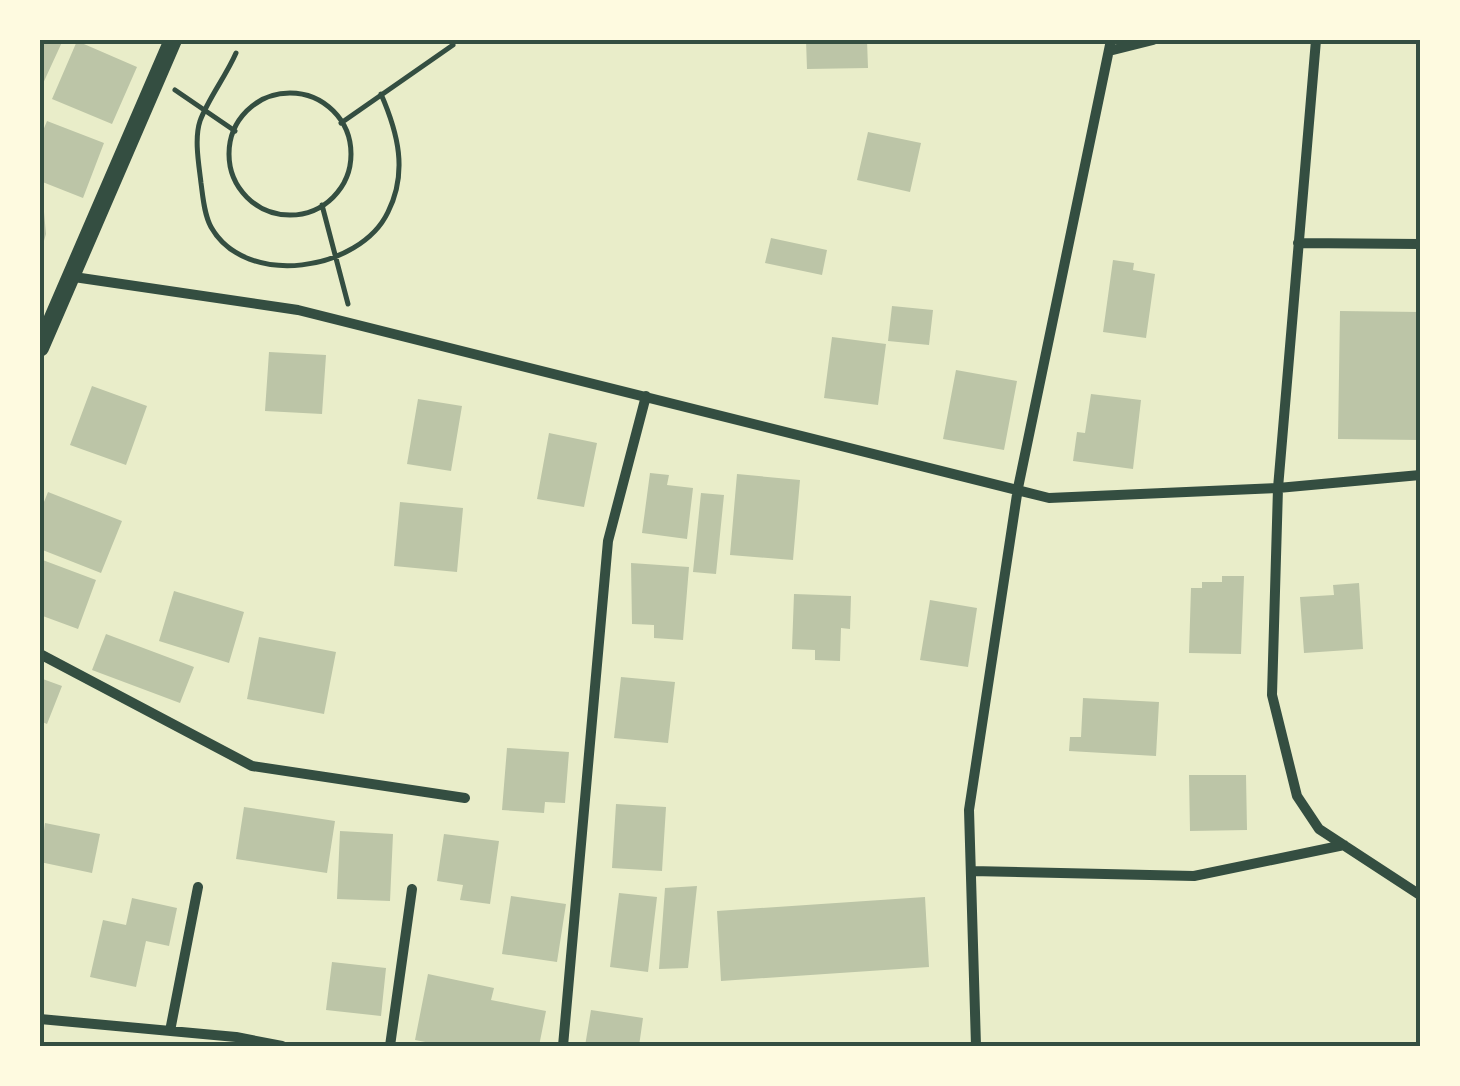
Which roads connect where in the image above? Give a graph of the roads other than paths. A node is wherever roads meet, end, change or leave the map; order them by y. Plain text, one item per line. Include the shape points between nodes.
1 (174, 40) edge
2 (1153, 40) edge
3 (1316, 40) edge
4 (1110, 46) edge
5 (1298, 243) junction
6 (1420, 244) edge
7 (74, 277) junction
8 (40, 348) edge
9 (646, 396) junction
10 (1420, 475) edge
11 (1018, 488) junction
12 (1278, 488) junction
13 (40, 654) edge
14 (465, 798) dead end
15 (1344, 845) junction
16 (971, 870) junction
17 (198, 887) dead end
18 (412, 889) dead end
19 (1420, 895) edge
20 (40, 1019) edge
21 (170, 1030) junction
22 (282, 1046) edge
23 (390, 1046) edge
24 (563, 1046) edge
25 (976, 1046) edge

1 - 7 street
2 - 4 street
3 - 5 street
4 - 11 street
5 - 6 street
5 - 12 street
7 - 8 street
7 - 9 street via 298,310
9 - 11 street
9 - 24 street via 608,542
10 - 12 street
11 - 12 street via 1049,498
11 - 16 street via 969,810
12 - 15 street via 1272,695 1297,796 1319,829
13 - 14 street via 252,766
15 - 16 street via 1194,876
15 - 19 street
16 - 25 street
17 - 21 street
18 - 23 street
20 - 21 street
21 - 22 street

